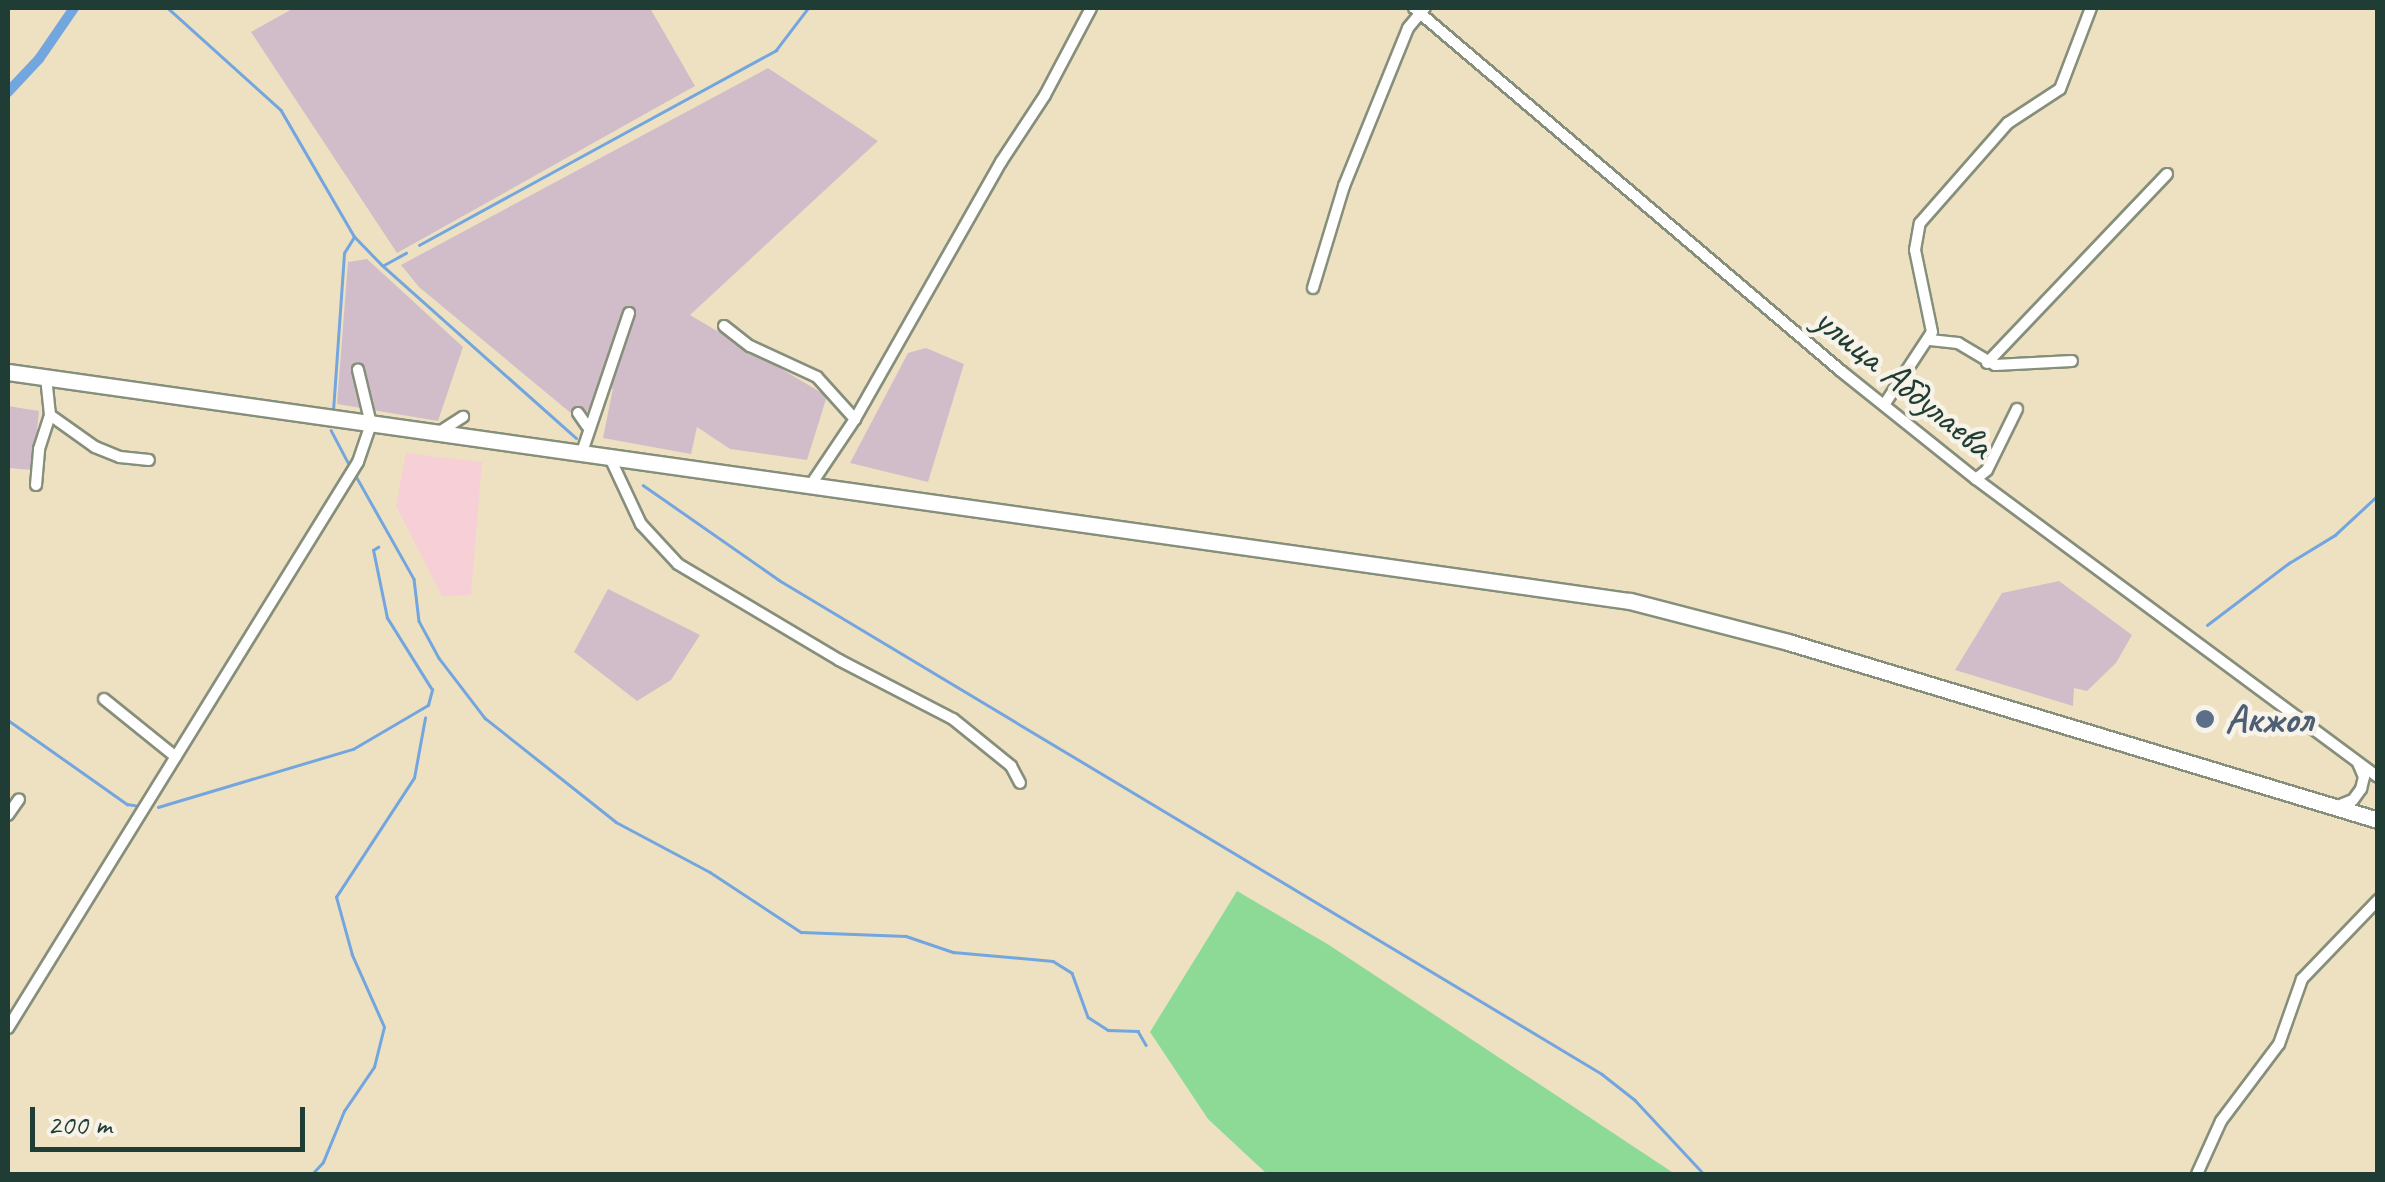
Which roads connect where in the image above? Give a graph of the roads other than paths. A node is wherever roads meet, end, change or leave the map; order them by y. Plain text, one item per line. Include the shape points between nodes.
1 (1091, 8) edge
2 (2091, 8) edge
3 (1419, 9) edge
4 (2167, 174) dead end
5 (1313, 288) dead end
6 (629, 313) dead end
7 (724, 326) dead end
8 (1930, 340) junction
9 (1988, 362) junction
10 (2072, 362) dead end
11 (358, 370) dead end
12 (8, 372) edge
13 (46, 378) junction
14 (1884, 405) junction
15 (2017, 409) dead end
16 (578, 414) dead end
17 (50, 415) junction
18 (463, 417) dead end
19 (855, 419) junction
20 (371, 424) junction
21 (587, 426) junction
22 (437, 434) junction
23 (580, 456) junction
24 (149, 460) dead end
25 (611, 460) junction
26 (1976, 479) junction
27 (36, 484) dead end
28 (810, 486) junction
29 (104, 699) dead end
30 (176, 758) junction
31 (2358, 762) junction
32 (2378, 777) edge
33 (1020, 783) dead end
34 (19, 800) dead end
35 (2337, 806) junction
36 (8, 815) edge
37 (2378, 820) edge
38 (2378, 900) edge
39 (8, 1028) edge
40 (2197, 1174) edge

1 - 19 street
2 - 8 street via 2060,88 2008,123 1916,231 1933,321
3 - 5 street via 1344,186
3 - 14 street, улица Абдулаева
4 - 9 street
6 - 21 street
7 - 19 street via 816,378
8 - 9 street via 1958,343
8 - 14 street
9 - 10 street
11 - 20 street
12 - 13 highway
13 - 17 street
13 - 20 highway
14 - 26 street, улица Абдулаева
15 - 26 street
16 - 21 street
17 - 24 street via 95,446
17 - 27 street
18 - 22 street
19 - 28 street
20 - 22 highway
20 - 30 street via 358,462
21 - 23 street
22 - 23 highway
23 - 25 highway
25 - 28 highway
25 - 33 street via 642,524 678,564 952,719 1012,766
26 - 31 street, улица Абдулаева
28 - 35 highway via 1645,604
29 - 30 street
30 - 39 street
31 - 32 street, улица Абдулаева
31 - 35 street via 2361,789
34 - 36 street
35 - 37 highway
38 - 40 street via 2302,979 2279,1044 2220,1121

